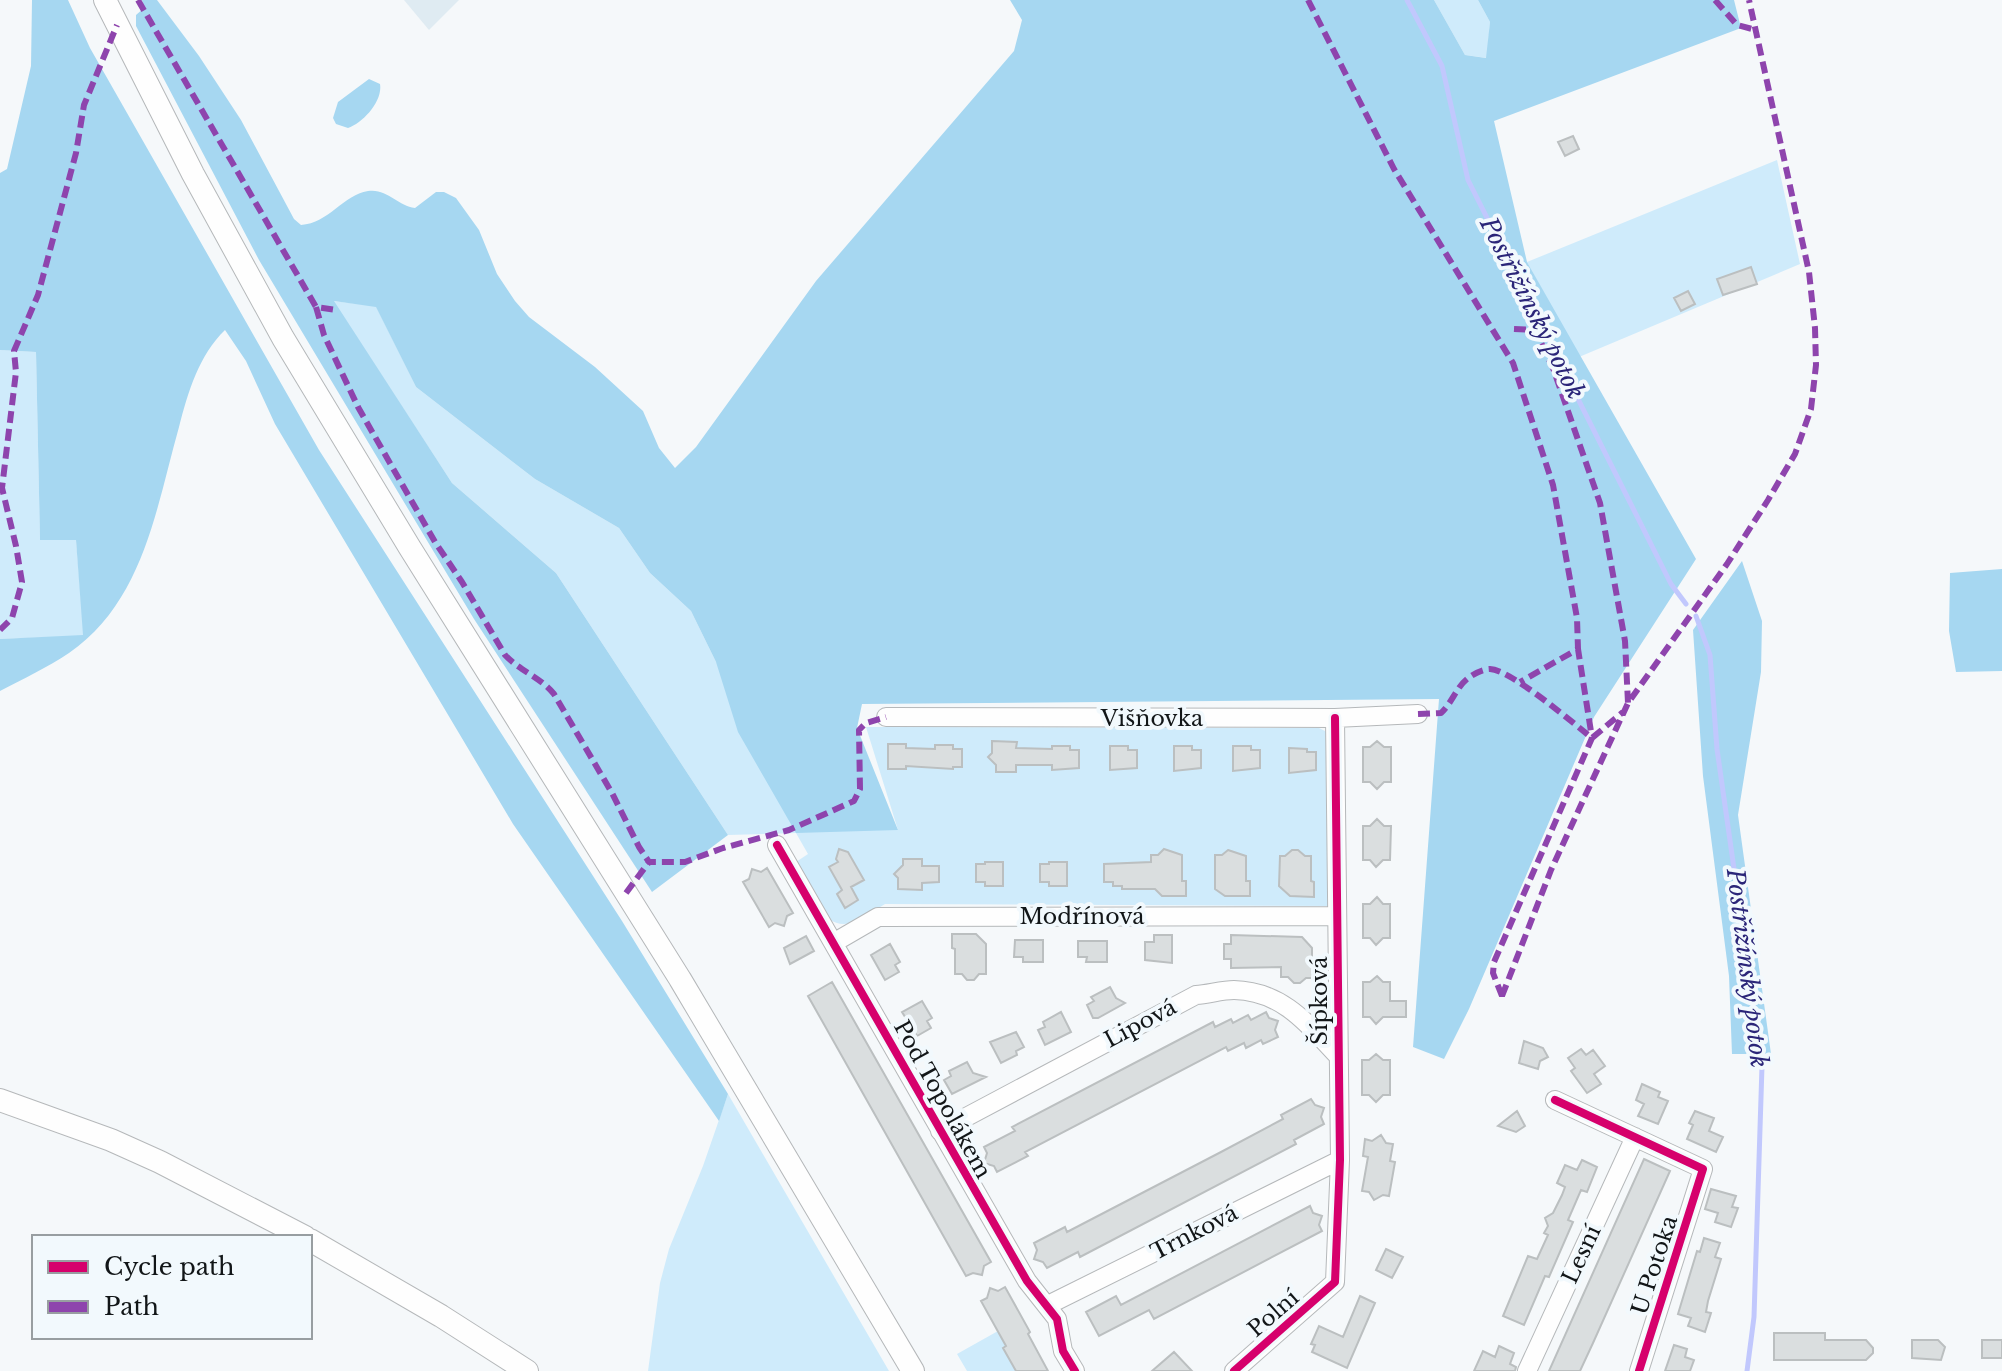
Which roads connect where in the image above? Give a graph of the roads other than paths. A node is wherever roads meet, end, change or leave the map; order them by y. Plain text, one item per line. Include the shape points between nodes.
1 (105, 0) edge
2 (1418, 714) dead end
3 (886, 717) dead end
4 (1335, 718) junction
5 (777, 845) dead end
6 (1337, 916) junction
7 (835, 942) junction
8 (1338, 1056) junction
9 (0, 1100) edge
10 (1555, 1100) dead end
11 (940, 1131) junction
12 (1635, 1137) junction
13 (1340, 1160) junction
14 (302, 1235) edge
15 (312, 1240) edge
16 (1335, 1282) joint
17 (1048, 1305) junction
18 (527, 1371) edge
19 (913, 1371) edge
20 (1075, 1371) edge
21 (1234, 1371) edge
22 (1527, 1371) edge
23 (1639, 1371) edge

1 - 19 main road via 283,338 688,993
2 - 4 street, Višňovka
3 - 4 street, Višňovka
4 - 6 street, Šípková
5 - 7 street, Pod Topolákem
6 - 7 street, Modřínová via 878,917
6 - 8 street, Šípková
7 - 11 street, Pod Topolákem
8 - 11 street, Lipová via 1291,1007 1235,990 1196,995
8 - 13 street, Šípková
9 - 14 main road via 160,1162
10 - 12 street
11 - 17 street, Pod Topolákem via 1027,1281
12 - 22 street, Lesní
12 - 23 street, U Potoka via 1703,1169
13 - 16 street, Šípková
13 - 17 street, Trnková
15 - 18 main road
16 - 21 street, Polní
17 - 20 street, Pod Topolákem

